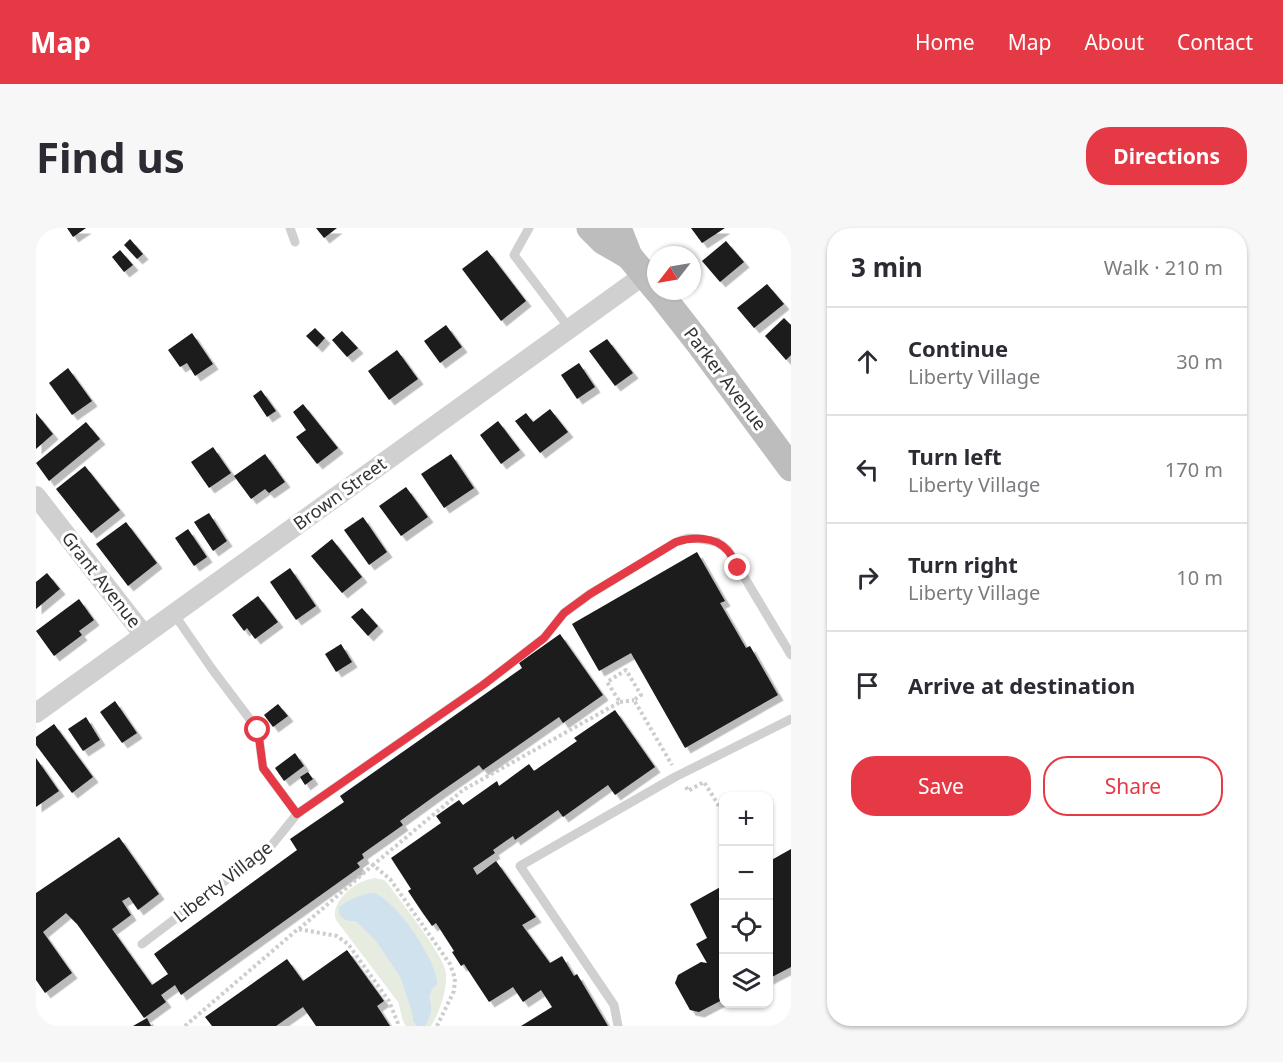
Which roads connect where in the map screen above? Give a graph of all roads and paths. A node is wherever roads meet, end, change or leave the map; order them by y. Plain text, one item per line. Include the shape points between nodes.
1 (290, 228) edge
2 (529, 228) edge
3 (590, 228) edge
4 (618, 228) edge
5 (295, 242) dead end
6 (647, 278) edge
7 (664, 300) edge
8 (570, 329) junction
9 (791, 468) edge
10 (36, 496) edge
11 (174, 614) junction
12 (144, 635) junction
13 (791, 656) edge
14 (634, 700) junction
15 (620, 702) junction
16 (36, 713) edge
17 (791, 719) edge
18 (679, 775) junction
19 (719, 807) edge
20 (297, 814) junction
21 (373, 865) junction
22 (298, 929) junction
23 (142, 944) dead end
24 (185, 1026) edge
25 (399, 1026) edge
26 (437, 1026) edge
27 (618, 1026) edge

1 - 5 lane
2 - 8 lane via 514,255
3 - 6 main road, Parker Avenue
4 - 6 main road, Parker Avenue
6 - 8 street, Brown Street
7 - 9 main road, Parker Avenue
8 - 11 street, Brown Street
10 - 12 street, Grant Avenue
11 - 12 street, Brown Street
11 - 20 lane via 258,730 263,768
12 - 16 street, Brown Street
13 - 20 lane, Liberty Village via 728,550 717,542 688,538 590,594 564,613 544,638 483,685
14 - 15 path
14 - 15 path via 641,696 626,670 607,682
14 - 18 path
15 - 21 path via 463,790
17 - 18 lane
18 - 19 path via 688,791 704,782
18 - 27 lane via 520,866 614,1005
20 - 23 lane, Liberty Village via 271,846
21 - 22 path
21 - 26 path via 390,879 450,964 454,991
22 - 24 path
22 - 25 path via 337,936 348,944 389,1001

